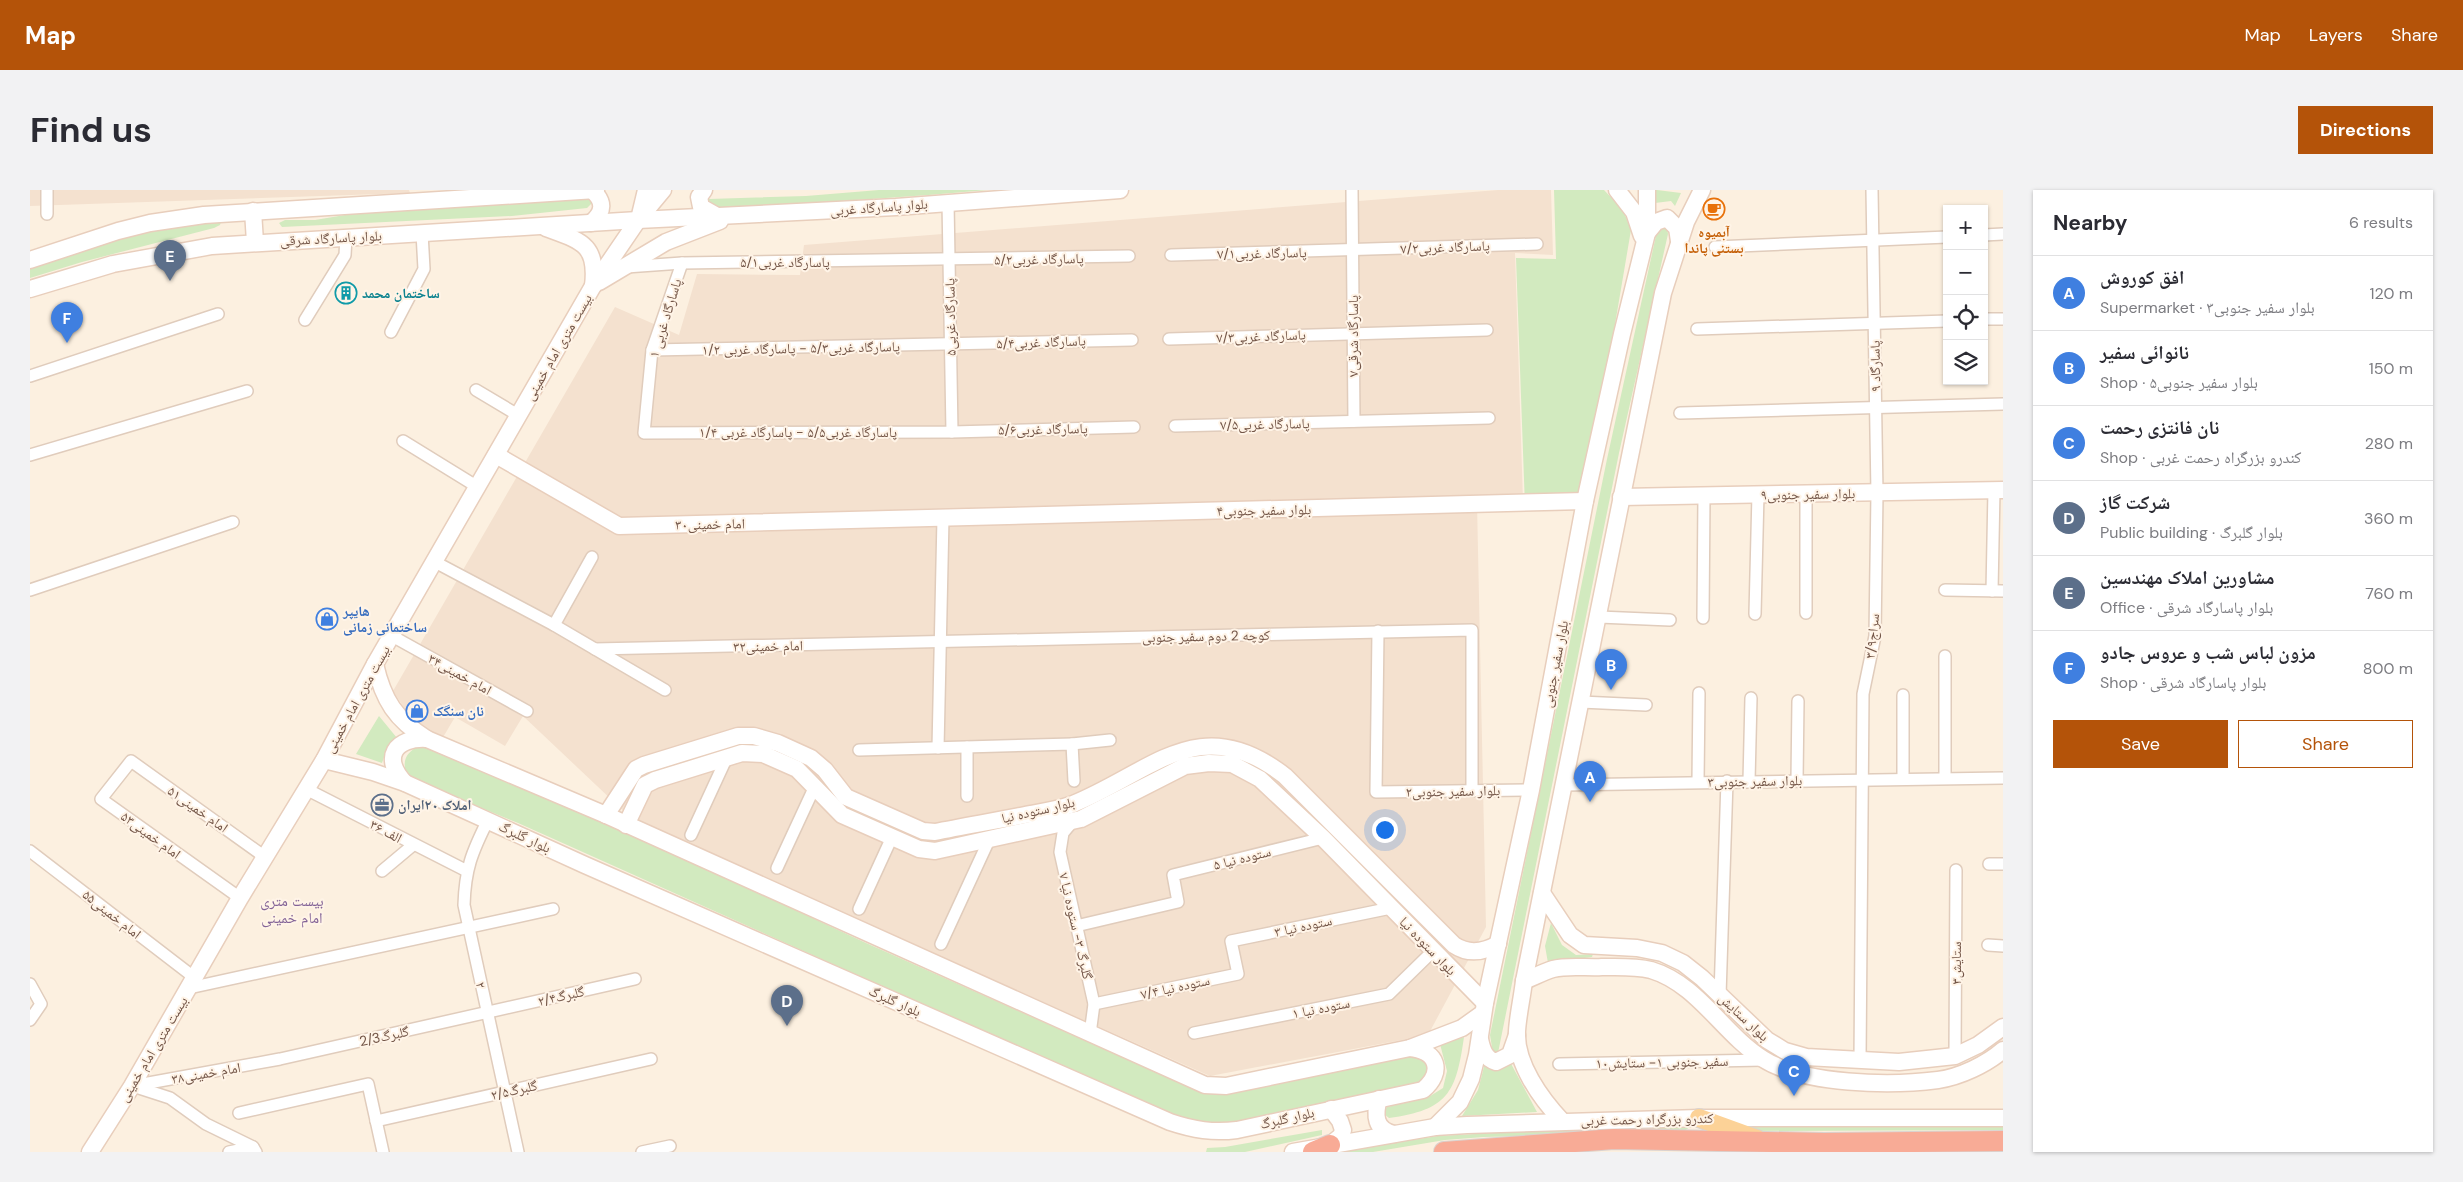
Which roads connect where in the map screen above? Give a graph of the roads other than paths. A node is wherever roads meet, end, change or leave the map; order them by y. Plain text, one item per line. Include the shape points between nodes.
1 (47, 190) edge
2 (592, 190) edge
3 (596, 190) edge
4 (646, 190) edge
5 (663, 190) edge
6 (704, 190) edge
7 (1120, 190) edge
8 (1352, 190) edge
9 (1617, 190) edge
10 (1646, 190) edge
11 (1702, 190) edge
12 (1872, 190) edge
13 (431, 195) edge
14 (948, 202) junction
15 (253, 211) junction
16 (47, 214) dead end
17 (738, 215) junction
18 (718, 216) junction
19 (638, 220) junction
20 (591, 223) junction
21 (542, 226) junction
22 (422, 232) junction
23 (2003, 234) edge
24 (1988, 235) edge
25 (346, 237) junction
26 (1943, 237) edge
27 (1645, 240) junction
28 (1679, 240) junction
29 (1872, 240) junction
30 (255, 242) junction
31 (1537, 244) dead end
32 (1715, 247) dead end
33 (1353, 251) junction
34 (1170, 255) dead end
35 (1129, 256) dead end
36 (30, 260) edge
37 (948, 261) junction
38 (682, 263) junction
39 (621, 268) junction
40 (593, 286) junction
41 (30, 289) edge
42 (218, 314) dead end
43 (1988, 319) edge
44 (2003, 319) edge
45 (305, 320) dead end
46 (1943, 321) edge
47 (1874, 323) junction
48 (1697, 329) dead end
49 (1487, 330) dead end
50 (391, 332) dead end
51 (1353, 334) junction
52 (1169, 339) dead end
53 (1132, 340) dead end
54 (950, 345) junction
55 (652, 350) junction
56 (30, 376) edge
57 (476, 390) dead end
58 (247, 391) dead end
59 (2003, 404) edge
60 (1875, 407) junction
61 (1680, 414) dead end
62 (518, 416) junction
63 (1489, 418) dead end
64 (1354, 422) junction
65 (1176, 426) dead end
66 (1134, 427) dead end
67 (952, 432) junction
68 (644, 433) joint
69 (403, 441) dead end
70 (496, 454) junction
71 (30, 455) edge
72 (476, 486) junction
73 (1999, 490) edge
74 (1877, 492) junction
75 (1758, 494) junction
76 (1806, 494) junction
77 (1704, 495) junction
78 (1621, 497) junction
79 (1586, 501) junction
80 (943, 518) junction
81 (232, 522) dead end
82 (592, 557) dead end
83 (435, 562) junction
84 (31, 586) edge
85 (1945, 590) dead end
86 (1997, 591) edge
87 (1806, 613) dead end
88 (1755, 614) dead end
89 (1599, 617) junction
90 (1703, 618) dead end
91 (1670, 620) dead end
92 (554, 625) junction
93 (1378, 631) junction
94 (392, 636) junction
95 (941, 643) junction
96 (596, 649) junction
97 (1945, 656) dead end
98 (375, 664) junction
99 (665, 690) dead end
100 (1699, 694) dead end
101 (1903, 695) dead end
102 (1751, 698) dead end
103 (1798, 701) dead end
104 (1581, 702) junction
105 (1646, 705) dead end
106 (527, 711) dead end
107 (427, 739) junction
108 (1110, 740) dead end
109 (1072, 744) junction
110 (967, 747) junction
111 (938, 748) junction
112 (859, 750) dead end
113 (727, 757) junction
114 (324, 760) junction
115 (131, 761) joint
116 (1945, 777) junction
117 (1903, 778) junction
118 (2003, 778) edge
119 (1862, 779) junction
120 (1796, 780) junction
121 (1074, 781) dead end
122 (1749, 781) junction
123 (1698, 782) junction
124 (1726, 782) junction
125 (405, 784) junction
126 (626, 785) junction
127 (1564, 785) junction
128 (815, 786) junction
129 (306, 789) junction
130 (1531, 790) junction
131 (1472, 791) junction
132 (642, 794) junction
133 (967, 796) dead end
134 (606, 815) junction
135 (488, 820) junction
136 (1073, 821) junction
137 (626, 824) junction
138 (691, 835) dead end
139 (892, 837) junction
140 (1323, 838) junction
141 (989, 840) junction
142 (413, 845) junction
143 (30, 851) edge
144 (266, 857) junction
145 (1989, 864) dead end
146 (2003, 864) edge
147 (777, 868) dead end
148 (1956, 870) dead end
149 (382, 871) dead end
150 (467, 871) junction
151 (1542, 893) junction
152 (240, 898) junction
153 (1391, 908) junction
154 (552, 909) dead end
155 (859, 909) dead end
156 (1076, 926) junction
157 (469, 929) junction
158 (941, 944) dead end
159 (1498, 944) junction
160 (1454, 945) junction
161 (1988, 945) dead end
162 (2003, 946) edge
163 (1602, 947) junction
164 (1234, 956) joint
165 (1438, 957) junction
166 (1600, 968) junction
167 (635, 979) dead end
168 (1524, 981) junction
169 (192, 983) junction
170 (30, 984) edge
171 (1720, 995) junction
172 (1094, 1004) junction
173 (1484, 1008) junction
174 (488, 1013) junction
175 (30, 1020) edge
176 (2003, 1027) edge
177 (1194, 1033) dead end
178 (1517, 1033) junction
179 (1090, 1034) junction
180 (1479, 1036) junction
181 (1410, 1048) junction
182 (1955, 1056) junction
183 (1999, 1056) edge
184 (1934, 1058) junction
185 (280, 1059) joint
186 (651, 1059) dead end
187 (1764, 1060) junction
188 (1860, 1060) junction
189 (1559, 1064) dead end
190 (1936, 1080) junction
191 (132, 1086) junction
192 (505, 1093) junction
193 (1379, 1099) junction
194 (1331, 1109) junction
195 (239, 1113) dead end
196 (1699, 1118) junction
197 (2003, 1118) edge
198 (376, 1120) junction
199 (1562, 1121) junction
200 (1435, 1127) junction
201 (1394, 1134) junction
202 (2003, 1141) edge
203 (1765, 1142) junction
204 (670, 1146) dead end
205 (1321, 1148) edge
206 (254, 1150) edge
207 (90, 1152) edge
208 (229, 1152) edge
209 (383, 1152) edge
210 (518, 1152) edge
211 (642, 1152) edge
212 (1293, 1152) edge
213 (1444, 1152) edge

1 - 16 street
2 - 3 street
2 - 13 street
2 - 20 street via 603,205 601,213
4 - 19 street
5 - 19 street
6 - 18 street via 700,196 701,207
7 - 14 street, بلوار پاسارگاد غربی
8 - 33 street, پاسارگاد شرقی۷
9 - 27 street via 1634,212
10 - 27 street, بلوار سفیر جنوبی
11 - 28 street
12 - 29 street, پاسارگاد ۹
13 - 15 street
14 - 17 street, بلوار پاسارگاد غربی
14 - 37 street, پاسارگاد غربی۵
15 - 30 street
15 - 36 street via 150,223
17 - 18 street, بلوار پاسارگاد غربی
17 - 39 street via 666,242
18 - 19 street, بلوار پاسارگاد غربی
19 - 20 street, بلوار پاسارگاد شرقی
19 - 40 street, بیست متری امام خمینی
20 - 21 street, بلوار پاسارگاد شرقی
21 - 22 street, بلوار پاسارگاد شرقی
21 - 40 street via 575,239 593,256
22 - 25 street, بلوار پاسارگاد شرقی
22 - 50 street via 424,269
23 - 24 street
25 - 30 street, بلوار پاسارگاد شرقی
25 - 45 street via 345,255
26 - 29 street
27 - 28 street via 1656,222 1667,218 1677,228
27 - 79 street, بلوار سفیر جنوبی
28 - 78 street via 1664,293
29 - 32 street
29 - 47 street, پاسارگاد ۹
30 - 41 street, بلوار پاسارگاد شرقی via 147,256
31 - 33 street, پاسارگاد غربی۷/۲
33 - 34 street, پاسارگاد غربی۷/۱
33 - 51 street, پاسارگاد شرقی۷
35 - 37 street, پاسارگاد غربی۵/۲
37 - 38 street, پاسارگاد غربی۵/۱
37 - 54 street, پاسارگاد غربی۵
38 - 39 street, پاسارگاد غربی۵/۱
38 - 55 street, پاسارگاد غربی ۱
39 - 40 street
40 - 62 street, بیست متری امام خمینی
42 - 56 street
43 - 44 street
46 - 47 street
47 - 48 street
47 - 60 street, پاسارگاد ۹
49 - 51 street, پاسارگاد غربی۷/۳
51 - 52 street, پاسارگاد غربی۷/۳
51 - 64 street, پاسارگاد شرقی۷
53 - 54 street, پاسارگاد غربی۵/۴
54 - 55 street, پاسارگاد غربی۵/۳ - پاسارگاد غربی ۱/۲
54 - 67 street, پاسارگاد غربی۵
55 - 68 street, پاسارگاد غربی ۱
57 - 62 street
58 - 71 street
59 - 60 street
60 - 61 street
60 - 74 street, پاسارگاد ۹
62 - 70 street, بیست متری امام خمینی
63 - 64 street, پاسارگاد غربی۷/۵
64 - 65 street, پاسارگاد غربی۷/۵
66 - 67 street, پاسارگاد غربی۵/۶
67 - 68 street, پاسارگاد غربی۵/۵ - پاسارگاد غربی ۱/۴
69 - 72 street
70 - 72 street, بیست متری امام خمینی
70 - 80 street, امام خمینی۳۰ via 619,526
72 - 83 street, بیست متری امام خمینی
73 - 74 street, بلوار سفیر جنوبی۹
73 - 86 street
74 - 76 street, بلوار سفیر جنوبی۹
74 - 119 street, سراج۳/۹ via 1875,636 1864,694
75 - 76 street, بلوار سفیر جنوبی۹
75 - 77 street, بلوار سفیر جنوبی۹
75 - 88 street
76 - 87 street
77 - 78 street, بلوار سفیر جنوبی۹
77 - 90 street
78 - 89 street
79 - 80 street, بلوار سفیر جنوبی۴
79 - 130 street, بلوار سفیر جنوبی
80 - 95 street
81 - 84 street
82 - 92 street
83 - 92 street
83 - 94 street, بیست متری امام خمینی
85 - 86 street
89 - 91 street
89 - 104 street
92 - 96 street
93 - 95 street, کوچه 2 دوم سفیر جنوبی
93 - 131 street, کوچه 2 دوم سفیر جنوبی via 1472,630
93 - 131 street, بلوار سفیر جنوبی۲ via 1376,792
94 - 98 street, بیست متری امام خمینی
94 - 106 street, امام خمینی۳۴
95 - 96 street, امام خمینی۳۲
95 - 111 street
96 - 99 street
97 - 116 street
98 - 107 street via 380,684 399,718
98 - 114 street, بیست متری امام خمینی
100 - 123 street
101 - 117 street
102 - 122 street
103 - 120 street
104 - 105 street
104 - 127 street
107 - 125 street via 404,741 393,754 394,771
107 - 134 street
108 - 109 street
109 - 110 street
109 - 121 street
110 - 111 street
110 - 133 street
111 - 112 street
113 - 128 street, بلوار ستوده نیا via 742,753 763,754 797,769
113 - 132 street, بلوار ستوده نیا via 655,780 646,786
113 - 138 street
114 - 125 street, بلوار گلبرگ
114 - 129 street, بیست متری امام خمینی
115 - 144 street, امام خمینی۵۱
115 - 152 street, امام خمینی۵۳ via 101,800
116 - 117 street, بلوار سفیر جنوبی۳
116 - 118 street, بلوار سفیر جنوبی۳
117 - 119 street, بلوار سفیر جنوبی۳
119 - 120 street, بلوار سفیر جنوبی۳
119 - 188 street, سراج۳/۹
120 - 122 street, بلوار سفیر جنوبی۳
122 - 124 street, بلوار سفیر جنوبی۳
123 - 124 street, بلوار سفیر جنوبی۳
123 - 127 street, بلوار سفیر جنوبی۳
124 - 171 street
125 - 135 street, بلوار گلبرگ
126 - 132 street via 628,798
126 - 134 street, بلوار ستوده نیا
126 - 160 street, بلوار ستوده نیا via 636,770 644,765 738,736 754,736 778,742 811,758 846,797 923,831 934,832 1072,805 1182,750 1225,747 1250,754 1285,776
127 - 151 street
128 - 139 street, بلوار ستوده نیا via 842,815
128 - 147 street
129 - 142 street, ۳۶ الف
129 - 144 street, بیست متری امام خمینی
130 - 131 street, بلوار سفیر جنوبی۲
130 - 159 street, بلوار سفیر جنوبی
132 - 137 street, بلوار ستوده نیا
134 - 137 street
135 - 150 street, ۲
135 - 194 street, بلوار گلبرگ via 585,866 1170,1122 1194,1130 1221,1132
136 - 140 street, بلوار ستوده نیا via 1185,766 1209,762 1232,764 1260,779
136 - 141 street, بلوار ستوده نیا
136 - 156 street, گلبرگ ۳- ستوده نیا ۷ via 1062,833 1060,852
137 - 179 street
139 - 141 street, بلوار ستوده نیا via 919,849 935,851
139 - 155 street
140 - 153 street, بلوار ستوده نیا
140 - 156 street, ستوده نیا ۵ via 1173,875 1178,902
141 - 158 street
142 - 149 street
142 - 150 street, ۳۶ الف
143 - 169 street, امام خمینی۵۵
144 - 152 street, بیست متری امام خمینی
145 - 146 street
148 - 182 street, ستایش۳
150 - 157 street, ۲ via 464,905
151 - 163 street, بلوار ستایش via 1570,934 1584,945
151 - 168 street
152 - 169 street, بیست متری امام خمینی
153 - 164 street, ستوده نیا ۳ via 1231,941
153 - 165 street, بلوار ستوده نیا
154 - 157 street
156 - 172 street, گلبرگ ۳- ستوده نیا ۷
157 - 169 street via 329,959
157 - 174 street, ۲
159 - 160 street, بلوار ستوده نیا via 1478,951
159 - 173 street, بلوار سفیر جنوبی
160 - 165 street via 1454,960
161 - 162 street
163 - 166 street via 1596,954
163 - 171 street, بلوار ستایش via 1662,953 1683,962
164 - 172 street, ستوده نیا ۷/۴ via 1238,974
165 - 173 street, بلوار ستوده نیا
165 - 177 street, ستوده نیا ۱ via 1389,994
166 - 168 street, بلوار ستایش via 1554,969
166 - 187 street, بلوار ستایش via 1651,970 1669,978 1688,991
167 - 174 street, گلبرگ۲/۴
168 - 178 street
169 - 191 street, بیست متری امام خمینی
170 - 175 street via 41,1004
171 - 188 street, بلوار ستایش via 1766,1040 1784,1051 1806,1057
172 - 179 street, گلبرگ ۳- ستوده نیا ۷
173 - 180 street, بلوار سفیر جنوبی
173 - 181 street via 1455,1031
174 - 185 street, 2/3گلبرگ
174 - 192 street, ۲
176 - 182 street, بلوار ستایش via 1978,1046
178 - 180 street via 1510,1055 1496,1062 1485,1055
178 - 199 street via 1533,1084
179 - 181 street via 1215,1086
180 - 200 street, بلوار سفیر جنوبی via 1467,1088 1450,1114
181 - 193 street, بلوار گلبرگ via 1426,1053 1434,1060 1436,1068 1431,1083 1423,1090
182 - 184 street, بلوار ستایش
183 - 190 street, بلوار ستایش via 1960,1074
184 - 188 street, بلوار ستایش via 1899,1062
184 - 190 street
185 - 191 street, امام خمینی۳۸
186 - 192 street, گلبرگ۲/۵
187 - 189 street, سفیر جنوبی ۱- ستایش۱۰
187 - 190 street, بلوار ستایش via 1799,1075 1829,1079
191 - 206 street via 170,1098 206,1124
191 - 207 street, بیست متری امام خمینی
192 - 198 street, گلبرگ۲/۵
192 - 210 street, ۲
193 - 194 street, بلوار گلبرگ
193 - 201 street via 1376,1118 1380,1128
194 - 205 street via 1343,1130 1341,1136
195 - 198 street via 368,1084
196 - 197 street, کندرو بزرگراه رحمت غربی
196 - 199 street, کندرو بزرگراه رحمت غربی
196 - 203 main road
198 - 209 street
199 - 200 street, کندرو بزرگراه رحمت غربی
200 - 201 street, کندرو بزرگراه رحمت غربی
201 - 205 street, کندرو بزرگراه رحمت غربی
202 - 203 highway
203 - 213 highway via 1614,1139
204 - 211 street
205 - 212 street, کندرو بزرگراه رحمت غربی
206 - 208 street

